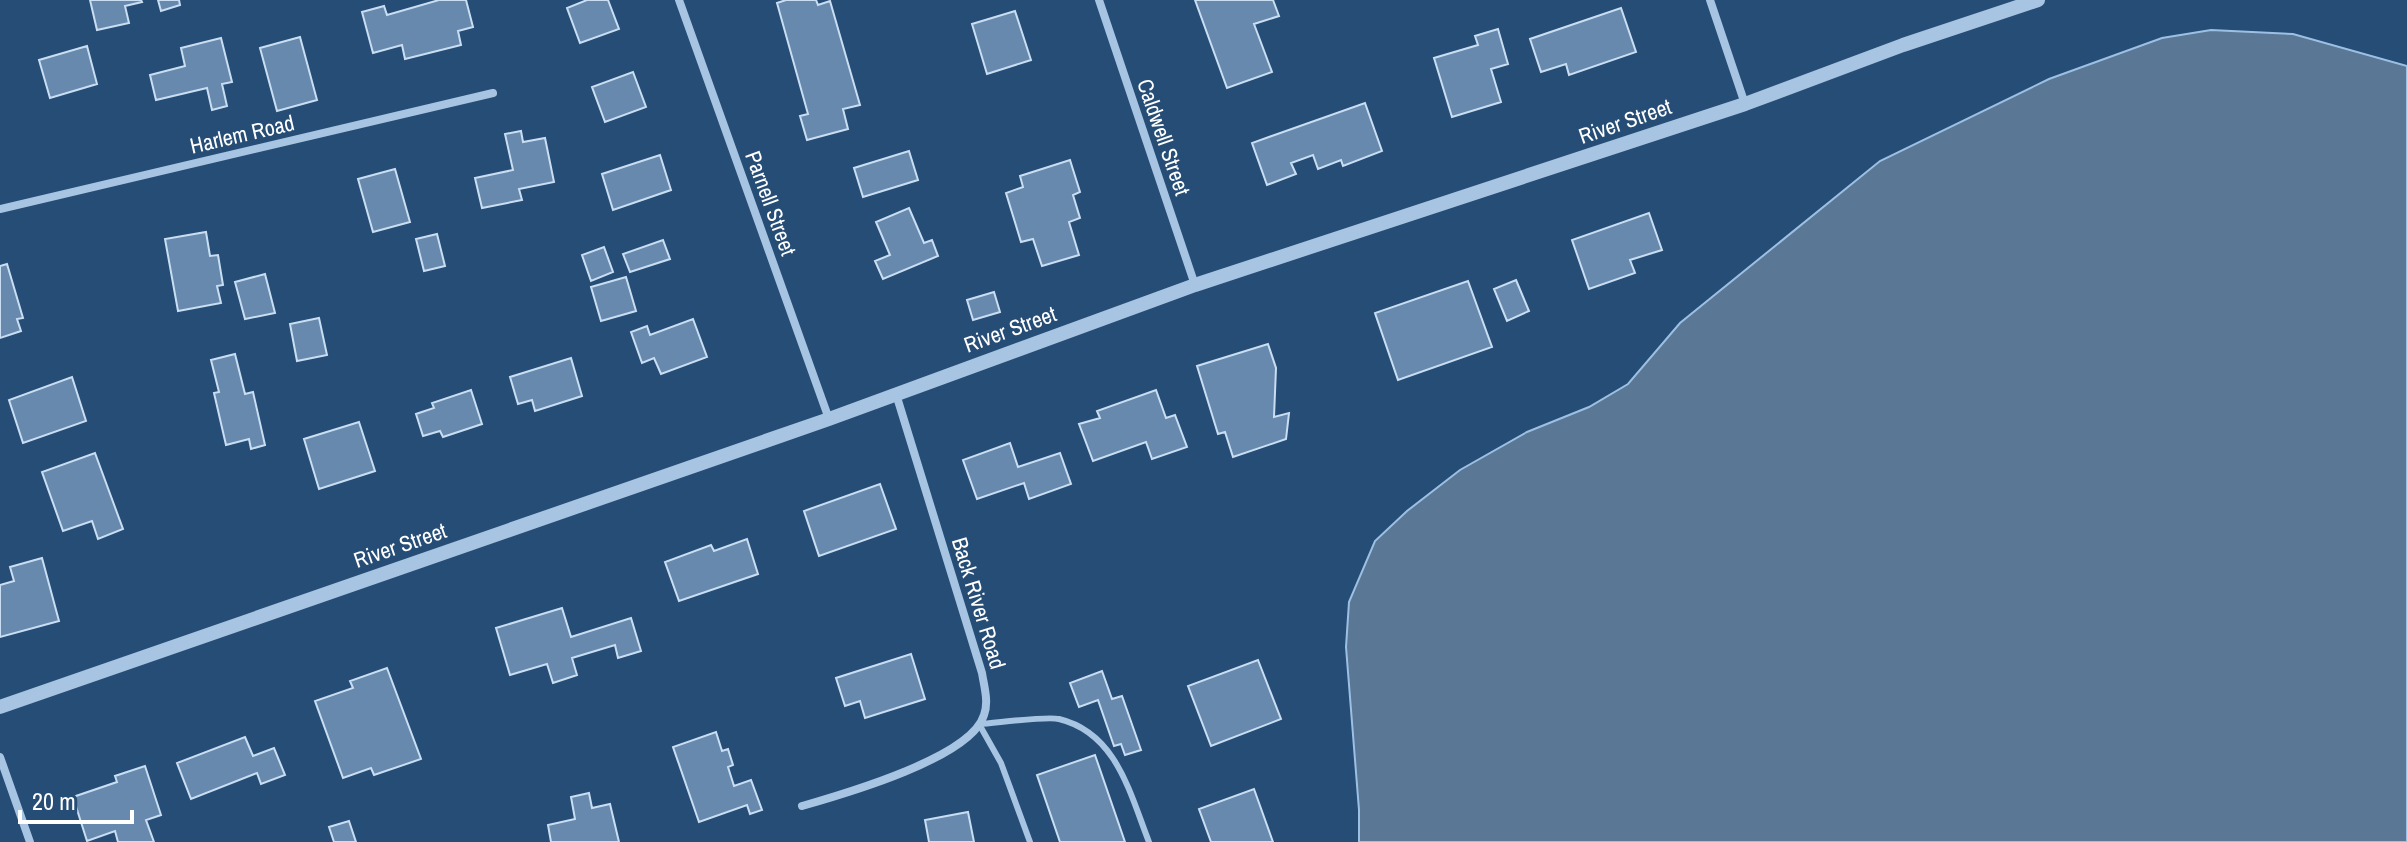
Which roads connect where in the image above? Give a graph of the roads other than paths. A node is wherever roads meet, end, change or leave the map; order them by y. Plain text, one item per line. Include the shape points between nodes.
1 (679, 0) edge
2 (1099, 0) edge
3 (1710, 0) edge
4 (2038, 0) edge
5 (493, 93) dead end
6 (1745, 104) junction
7 (0, 209) edge
8 (1195, 285) junction
9 (896, 394) junction
10 (829, 419) junction
11 (0, 707) edge
12 (979, 724) junction
13 (0, 757) edge
14 (802, 806) dead end
15 (30, 842) edge
16 (1030, 842) edge
17 (1149, 842) edge

1 - 10 street, Parnell Street
2 - 8 street, Caldwell Street
3 - 6 street
4 - 6 street, River Street
5 - 7 street, Harlem Road
6 - 8 street, River Street
8 - 9 street, River Street
9 - 10 street, River Street
9 - 12 street, Back River Road via 982,673 986,694
10 - 11 street, River Street
12 - 14 street via 974,734 917,767
12 - 16 lane via 1001,763
12 - 17 lane via 1056,718 1081,728 1116,759
13 - 15 street

